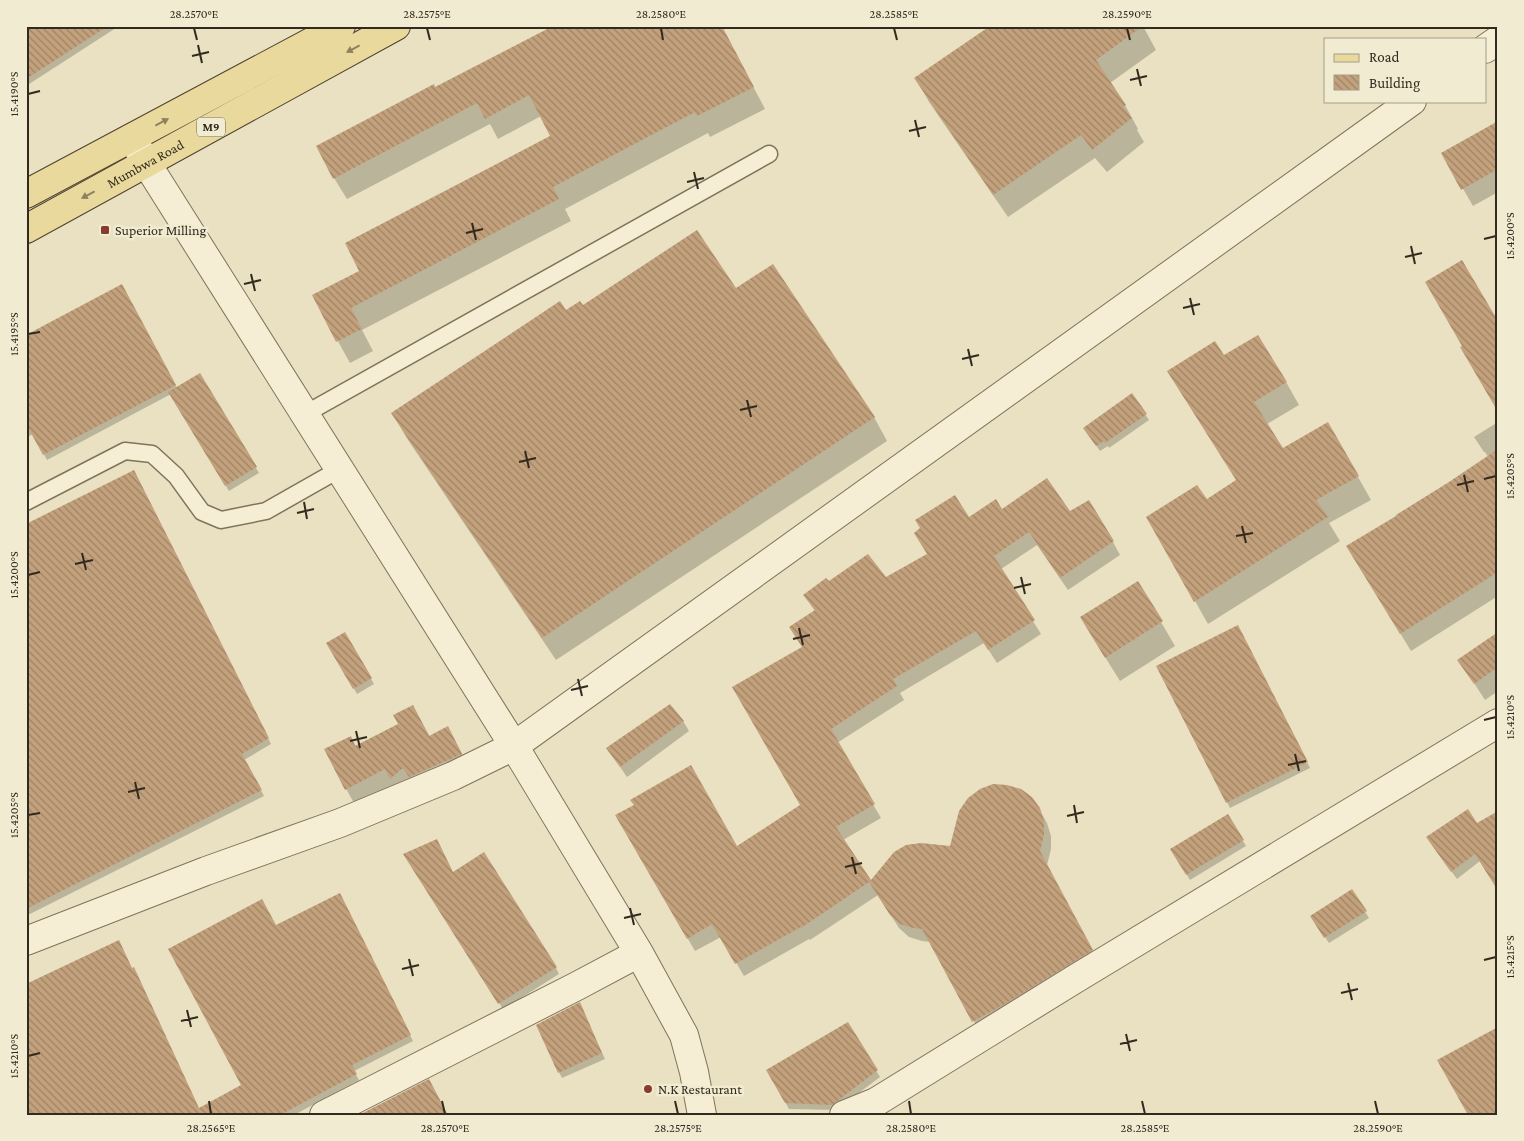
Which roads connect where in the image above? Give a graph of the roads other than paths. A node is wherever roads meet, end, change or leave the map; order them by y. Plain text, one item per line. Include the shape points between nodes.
1 (341, 26) edge
2 (396, 26) edge
3 (1498, 40) edge
4 (1486, 48) edge
5 (1411, 102) edge
6 (132, 138) junction
7 (769, 154) dead end
8 (146, 164) junction
9 (26, 194) edge
10 (26, 229) edge
11 (306, 414) junction
12 (340, 469) junction
13 (26, 502) edge
14 (1498, 723) edge
15 (514, 746) junction
16 (26, 942) edge
17 (639, 953) junction
18 (324, 1115) edge
19 (702, 1115) edge
20 (844, 1115) edge

6 -> 1 main road, Mumbwa Road / M9
2 -> 8 main road, Mumbwa Road / M9
3 - 4 street
5 - 15 street
6 - 8 street
6 - 9 main road, Mumbwa Road / M9
7 - 11 lane
8 -> 10 main road, Mumbwa Road / M9
8 - 11 street
11 - 12 street
12 - 13 lane via 266,511 221,520 202,512 176,476 152,454 125,451
12 - 15 street
14 - 20 street via 876,1102
15 - 16 street via 453,776 340,823 206,871
15 - 17 street
17 - 18 street
17 - 19 street via 684,1035

